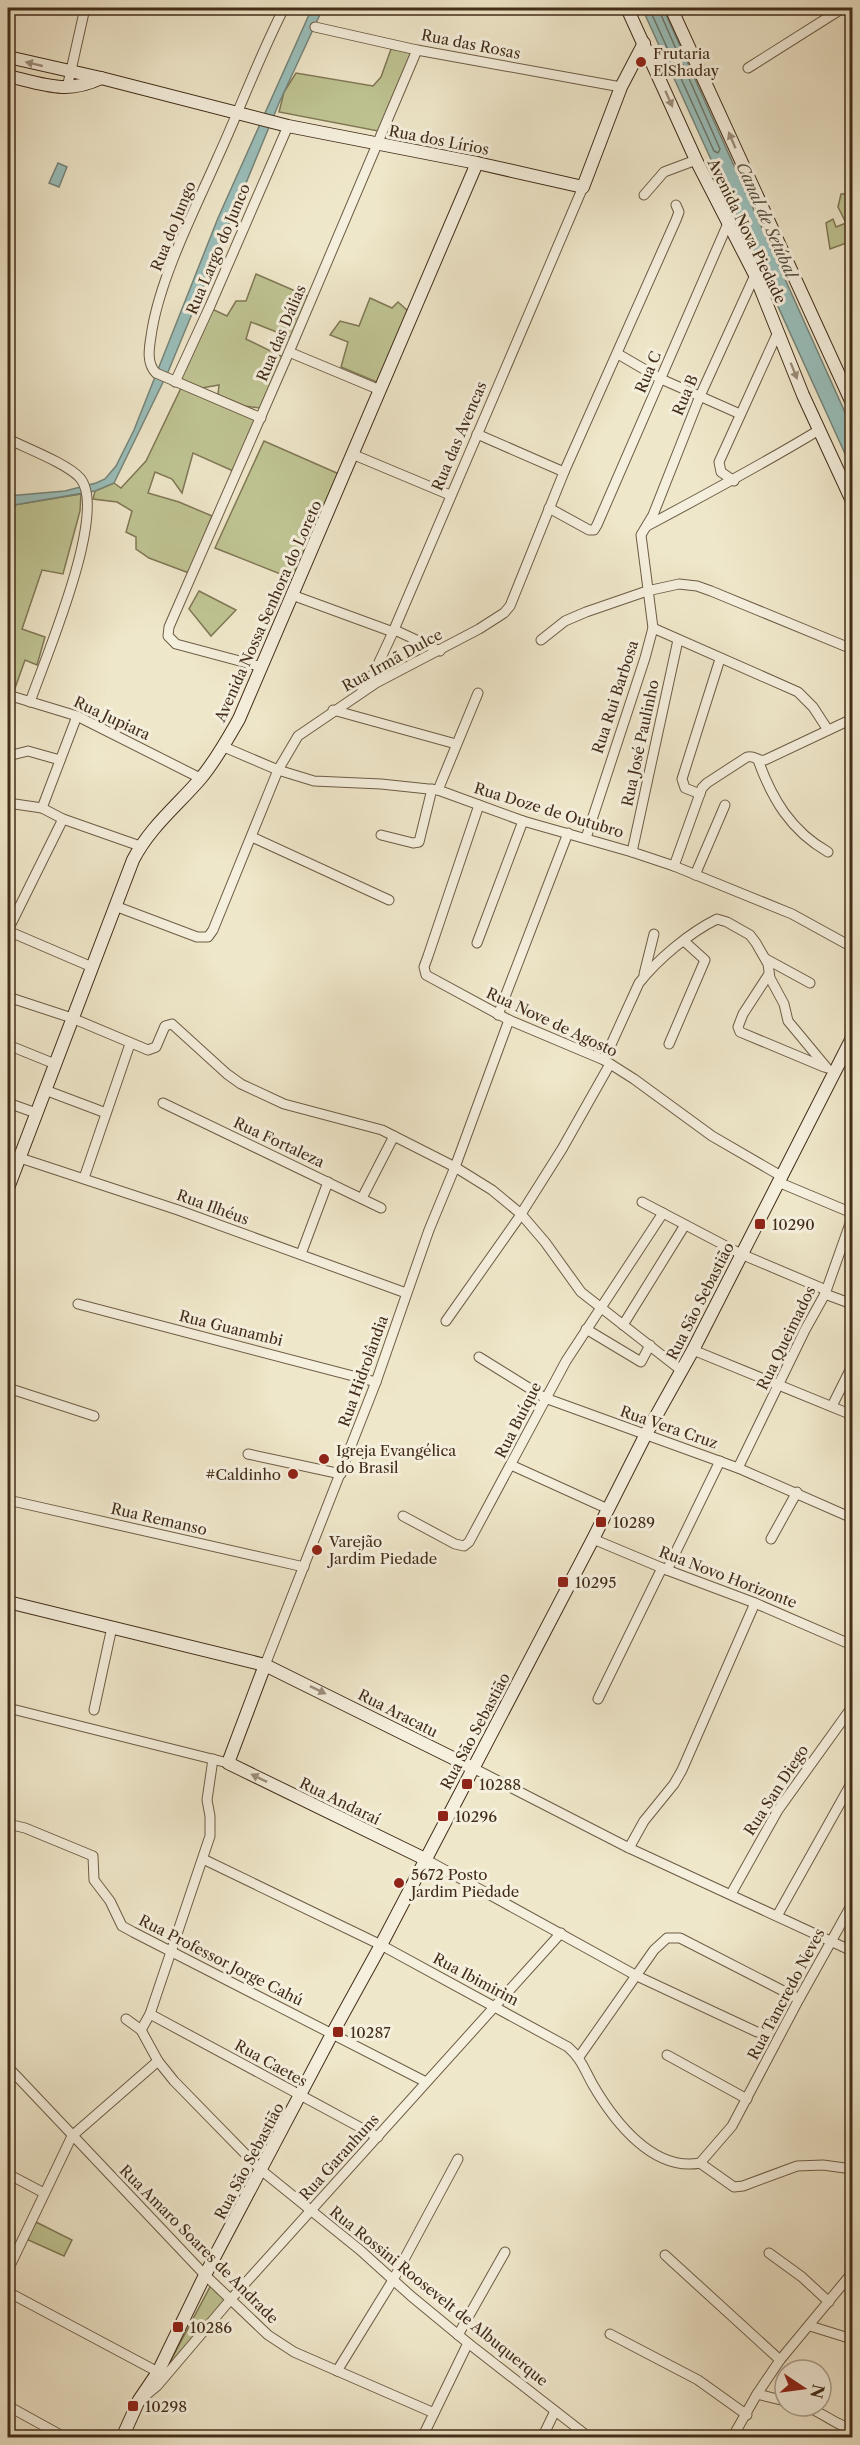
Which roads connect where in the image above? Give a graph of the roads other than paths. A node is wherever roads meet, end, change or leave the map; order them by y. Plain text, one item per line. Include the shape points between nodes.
1 (85, 8) edge
2 (284, 8) edge
3 (627, 8) edge
4 (670, 8) edge
5 (843, 8) edge
6 (315, 27) dead end
7 (644, 43) junction
8 (417, 50) junction
9 (8, 57) edge
10 (748, 68) dead end
11 (70, 72) junction
12 (8, 76) edge
13 (101, 78) junction
14 (621, 87) junction
15 (67, 88) junction
16 (237, 113) junction
17 (288, 126) junction
18 (377, 144) junction
19 (696, 160) junction
20 (477, 163) junction
21 (583, 187) junction
22 (644, 195) dead end
23 (676, 205) dead end
24 (729, 221) junction
25 (755, 275) junction
26 (777, 332) junction
27 (290, 352) junction
28 (618, 354) junction
29 (661, 379) junction
30 (172, 381) junction
31 (380, 390) junction
32 (700, 396) junction
33 (852, 403) edge
34 (740, 414) junction
35 (261, 418) junction
36 (819, 430) junction
37 (477, 434) junction
38 (8, 439) edge
39 (352, 454) junction
40 (564, 472) junction
41 (734, 481) junction
42 (450, 495) junction
43 (852, 501) edge
44 (549, 508) junction
45 (645, 528) junction
46 (647, 591) junction
47 (292, 595) junction
48 (653, 628) junction
49 (393, 632) junction
50 (541, 640) dead end
51 (678, 640) junction
52 (852, 649) edge
53 (440, 651) junction
54 (720, 659) junction
55 (261, 667) junction
56 (478, 693) dead end
57 (360, 694) junction
58 (8, 695) edge
59 (30, 702) junction
60 (333, 710) junction
61 (77, 716) junction
62 (852, 719) edge
63 (828, 730) junction
64 (456, 744) junction
65 (224, 747) junction
66 (8, 756) edge
67 (60, 760) junction
68 (758, 760) junction
69 (278, 770) junction
70 (200, 778) junction
71 (435, 790) junction
72 (700, 794) junction
73 (8, 803) edge
74 (479, 805) junction
75 (725, 805) dead end
76 (42, 808) junction
77 (63, 819) junction
78 (523, 820) junction
79 (568, 833) junction
80 (381, 835) dead end
81 (252, 837) junction
82 (586, 838) junction
83 (140, 846) junction
84 (632, 852) junction
85 (828, 852) dead end
86 (674, 866) junction
87 (695, 875) junction
88 (389, 900) dead end
89 (115, 906) junction
90 (8, 931) edge
91 (654, 934) dead end
92 (684, 941) junction
93 (477, 943) dead end
94 (852, 947) edge
95 (766, 959) junction
96 (92, 967) junction
97 (769, 974) junction
98 (644, 977) junction
99 (810, 983) dead end
100 (8, 997) edge
101 (498, 1015) junction
102 (72, 1018) junction
103 (509, 1020) junction
104 (852, 1038) edge
105 (130, 1044) junction
106 (669, 1044) dead end
107 (8, 1045) edge
108 (607, 1062) junction
109 (55, 1064) junction
110 (831, 1070) junction
111 (45, 1090) junction
112 (8, 1103) edge
113 (163, 1103) dead end
114 (36, 1113) junction
115 (106, 1113) junction
116 (394, 1136) junction
117 (13, 1156) edge
118 (455, 1167) junction
119 (84, 1178) junction
120 (780, 1179) junction
121 (328, 1182) junction
122 (8, 1188) edge
123 (362, 1198) junction
124 (642, 1202) dead end
125 (381, 1208) dead end
126 (663, 1213) junction
127 (852, 1213) edge
128 (520, 1215) junction
129 (852, 1218) edge
130 (685, 1225) junction
131 (849, 1244) edge
132 (301, 1254) junction
133 (741, 1254) junction
134 (826, 1292) junction
135 (406, 1293) junction
136 (78, 1304) dead end
137 (852, 1304) edge
138 (601, 1308) junction
139 (446, 1321) dead end
140 (623, 1325) junction
141 (586, 1329) junction
142 (650, 1346) junction
143 (693, 1350) junction
144 (479, 1357) dead end
145 (852, 1366) edge
146 (682, 1371) junction
147 (376, 1382) junction
148 (780, 1384) junction
149 (8, 1388) edge
150 (544, 1398) junction
151 (832, 1406) junction
152 (852, 1415) edge
153 (94, 1416) dead end
154 (646, 1434) junction
155 (248, 1454) dead end
156 (720, 1461) junction
157 (511, 1465) junction
158 (738, 1468) junction
159 (341, 1474) junction
160 (797, 1492) junction
161 (8, 1500) edge
162 (608, 1509) junction
163 (403, 1516) dead end
164 (852, 1518) edge
165 (593, 1539) junction
166 (771, 1539) dead end
167 (304, 1568) junction
168 (664, 1569) junction
169 (8, 1602) edge
170 (755, 1603) junction
171 (112, 1627) junction
172 (852, 1645) edge
173 (265, 1665) junction
174 (598, 1699) dead end
175 (852, 1707) edge
176 (8, 1708) edge
177 (94, 1710) dead end
178 (213, 1759) junction
179 (228, 1763) junction
180 (473, 1768) junction
181 (852, 1782) edge
182 (8, 1824) edge
183 (629, 1848) junction
184 (203, 1859) junction
185 (425, 1859) junction
186 (731, 1894) junction
187 (852, 1904) edge
188 (777, 1916) junction
189 (561, 1933) junction
190 (832, 1941) junction
191 (381, 1946) junction
192 (171, 1950) junction
193 (852, 1951) edge
194 (637, 1976) junction
195 (799, 2000) junction
196 (496, 2006) junction
197 (150, 2014) junction
198 (126, 2019) dead end
199 (141, 2030) junction
200 (757, 2032) dead end
201 (332, 2034) junction
202 (667, 2055) dead end
203 (579, 2057) junction
204 (158, 2061) junction
205 (8, 2067) edge
206 (426, 2082) junction
207 (300, 2097) junction
208 (747, 2099) junction
209 (72, 2136) junction
210 (378, 2137) junction
211 (458, 2159) dead end
212 (699, 2163) junction
213 (852, 2169) edge
214 (261, 2170) junction
215 (8, 2174) edge
216 (44, 2193) junction
217 (311, 2211) junction
218 (505, 2252) dead end
219 (769, 2253) dead end
220 (665, 2255) dead end
221 (8, 2270) edge
222 (852, 2273) edge
223 (206, 2275) junction
224 (393, 2280) junction
225 (8, 2292) edge
226 (231, 2298) junction
227 (829, 2302) junction
228 (810, 2326) junction
229 (609, 2334) dead end
230 (458, 2335) junction
231 (852, 2339) edge
232 (468, 2343) junction
233 (778, 2358) edge
234 (782, 2358) edge
235 (773, 2370) edge
236 (337, 2371) junction
237 (158, 2372) junction
238 (757, 2394) junction
239 (773, 2398) edge
240 (139, 2400) junction
241 (8, 2406) edge
242 (555, 2411) junction
243 (434, 2413) junction
244 (747, 2415) junction
245 (831, 2418) edge
246 (852, 2428) edge
247 (66, 2438) edge
248 (122, 2438) edge
249 (422, 2438) edge
250 (542, 2438) edge
251 (590, 2438) edge
252 (732, 2438) edge

1 - 11 street
2 - 16 street, Rua do Jungo
3 - 7 street, Avenida Nova Piedade
33 -> 4 street, Avenida Nova Piedade
5 - 10 street
6 - 8 street, Rua das Rosas
7 - 14 street
7 -> 19 street, Avenida Nova Piedade
8 - 14 street, Rua das Rosas
8 - 18 street, Rua das Dálias
11 -> 9 street, Rua dos Lírios
11 - 13 street, Rua dos Lírios
11 - 15 street
12 - 15 street
13 - 15 street
13 - 16 street, Rua dos Lírios
14 - 21 street
16 - 17 street, Rua dos Lírios
16 - 30 street, Rua do Jungo via 162,292 152,328 152,369
17 - 18 street, Rua dos Lírios
17 - 30 street, Rua Largo do Junco via 215,295
18 - 20 street, Rua dos Lírios
18 - 27 street, Rua das Dálias
19 - 22 street via 664,172
19 - 24 street, Avenida Nova Piedade
20 - 21 street, Rua dos Lírios
20 - 31 street, Avenida Nossa Senhora do Loreto
21 - 37 street, Rua das Avencas
23 - 28 street, Rua Irmã Dulce via 676,220
24 - 25 street, Avenida Nova Piedade
24 - 29 street, Rua C
25 - 26 street, Avenida Nova Piedade
25 - 32 street, Rua B
26 - 34 street
26 -> 36 street, Avenida Nova Piedade
27 - 31 street
27 - 35 street, Rua das Dálias
28 - 29 street
28 - 40 street, Rua Irmã Dulce
29 - 32 street
29 - 44 street, Rua C via 594,530
30 - 35 street
31 - 39 street, Avenida Nossa Senhora do Loreto
32 - 34 street
32 - 45 street, Rua B
34 - 41 street via 720,462 721,472
35 - 55 street, Rua das Dálias via 168,636 176,644
36 - 41 street
36 - 43 street, Avenida Nova Piedade
37 - 40 street
37 - 42 street, Rua das Avencas
38 - 59 street via 71,470 84,483 89,502 75,577
39 - 42 street
39 - 47 street, Avenida Nossa Senhora do Loreto
40 - 44 street, Rua Irmã Dulce
41 - 45 street
42 - 49 street, Rua das Avencas
44 - 53 street, Rua Irmã Dulce via 510,606
45 - 46 street, Rua Rui Barbosa via 641,536
46 - 48 street, Rua Rui Barbosa
46 - 50 street via 565,621
46 - 52 street via 678,584 697,586
47 - 49 street
47 - 55 street, Avenida Nossa Senhora do Loreto
48 - 51 street
48 - 82 street, Rua Rui Barbosa
49 - 53 street
49 - 57 street, Rua das Avencas
51 - 54 street
51 - 84 street, Rua José Paulinho
53 - 57 street, Rua Irmã Dulce
54 - 63 street via 798,692
54 - 72 street via 682,780 685,788
55 - 65 street, Avenida Nossa Senhora do Loreto
56 - 64 street
57 - 60 street, Rua Irmã Dulce
58 - 59 street, Rua Jupiara
59 - 61 street, Rua Jupiara
60 - 64 street
60 - 69 street, Rua Irmã Dulce via 298,735
61 - 67 street
61 - 70 street, Rua Jupiara
62 - 63 street
63 - 68 street
64 - 71 street
65 - 69 street, Rua Doze de Outubro
65 - 70 street, Avenida Nossa Senhora do Loreto
66 - 67 street via 28,751
67 - 76 street
68 - 72 street via 747,757 706,783
68 - 85 street via 770,790 792,824
69 - 71 street, Rua Doze de Outubro via 314,782
69 - 81 street, Rua Irmã Dulce
70 - 83 street, Avenida Nossa Senhora do Loreto
71 - 74 street, Rua Doze de Outubro
71 - 80 street via 418,842
72 - 86 street
73 - 76 street
74 - 78 street, Rua Doze de Outubro
74 - 101 street, Rua Nove de Agosto via 424,972 428,978
75 - 87 street
76 - 77 street
77 - 83 street
77 - 90 street
78 - 79 street, Rua Doze de Outubro
78 - 93 street
79 - 82 street, Rua Doze de Outubro
79 - 101 street
81 - 88 street
81 - 89 street, Rua Irmã Dulce via 208,937 197,937
82 - 84 street, Rua Doze de Outubro
83 - 89 street, Avenida Nossa Senhora do Loreto
84 - 86 street, Rua Doze de Outubro
86 - 87 street, Rua Doze de Outubro
87 - 94 street, Rua Doze de Outubro via 792,914
89 - 96 street, Avenida Nossa Senhora do Loreto
90 - 96 street
91 - 98 street
92 - 95 street via 717,919 750,935
92 - 98 street
92 - 106 street via 705,960
95 - 97 street
95 - 99 street
96 - 102 street, Avenida Nossa Senhora do Loreto
97 - 110 street via 788,1021
97 - 110 street via 739,1023 739,1030
98 - 108 street
100 - 102 street
101 - 103 street, Rua Nove de Agosto
102 - 105 street
102 - 109 street, Avenida Nossa Senhora do Loreto
103 - 108 street, Rua Nove de Agosto
103 - 118 street, Rua Hidrolândia
104 - 110 street, Rua São Sebastião
105 - 115 street
105 - 116 street via 154,1050 165,1026 172,1024 227,1074 257,1092 284,1104
107 - 109 street
108 - 120 street, Rua Nove de Agosto
108 - 128 street via 562,1149
109 - 111 street, Avenida Nossa Senhora do Loreto
110 - 120 street, Rua São Sebastião
111 - 114 street, Avenida Nossa Senhora do Loreto
111 - 115 street
112 - 114 street
113 - 121 street, Rua Fortaleza
114 - 117 street, Avenida Nossa Senhora do Loreto
115 - 119 street
116 - 118 street
116 - 123 street
117 - 119 street, Rua Ilhéus
117 - 122 street, Avenida Nossa Senhora do Loreto
118 - 128 street via 492,1190
118 - 135 street, Rua Hidrolândia
119 - 132 street, Rua Ilhéus
120 - 127 street, Rua Nove de Agosto
120 - 133 street, Rua São Sebastião
121 - 123 street, Rua Fortaleza
121 - 132 street
123 - 125 street, Rua Fortaleza
124 - 126 street
126 - 130 street
126 - 138 street, Rua Buíque
128 - 138 street via 581,1292
128 - 139 street
129 - 131 street, Rua Queimados
130 - 133 street
130 - 140 street
131 - 134 street, Rua Queimados
132 - 135 street, Rua Ilhéus
133 - 134 street
133 - 143 street, Rua São Sebastião
134 - 137 street
134 - 148 street, Rua Queimados
135 - 147 street, Rua Hidrolândia
136 - 147 street, Rua Guanambi
138 - 140 street
138 - 141 street, Rua Buíque
140 - 142 street
141 - 142 street via 641,1362
141 - 150 street, Rua Buíque
142 - 146 street
143 - 146 street, Rua São Sebastião
143 - 148 street
144 - 150 street, Rua Vera Cruz
145 - 151 street
146 - 154 street, Rua São Sebastião
147 - 159 street, Rua Hidrolândia
148 - 151 street
148 - 158 street, Rua Queimados
149 - 153 street
150 - 154 street, Rua Vera Cruz
150 - 157 street, Rua Buíque
151 - 152 street
154 - 156 street, Rua Vera Cruz
154 - 162 street, Rua São Sebastião
155 - 159 street
156 - 158 street, Rua Vera Cruz
156 - 168 street
157 - 162 street
157 - 163 street, Rua Buíque via 477,1530 464,1546
158 - 160 street, Rua Vera Cruz
159 - 167 street, Rua Hidrolândia
160 - 164 street, Rua Vera Cruz
160 - 166 street
161 - 167 street, Rua Remanso
162 - 165 street, Rua São Sebastião
165 - 168 street, Rua Novo Horizonte
165 - 180 street, Rua São Sebastião
167 - 173 street, Rua Hidrolândia
168 - 170 street, Rua Novo Horizonte
168 - 174 street
169 - 171 street, Rua Aracatu
170 - 172 street, Rua Novo Horizonte
170 - 183 street via 682,1770
171 - 173 street, Rua Aracatu
171 - 177 street
173 - 179 street, Rua Hidrolândia
173 -> 180 street, Rua Aracatu
175 - 186 street, Rua San Diego via 778,1810
176 - 178 street, Rua Andaraí
178 - 179 street, Rua Andaraí
178 - 184 street via 207,1800 210,1836
185 -> 179 street, Rua Andaraí
180 - 183 street, Rua Aracatu
180 - 185 street, Rua São Sebastião
181 - 188 street
182 - 192 street, Rua Professor Jorge Cahú via 90,1854 94,1880 122,1926
183 - 186 street, Rua Aracatu
184 - 191 street, Rua Ibimirim
184 - 192 street
185 - 189 street, Rua Andaraí
185 - 191 street, Rua São Sebastião
186 - 188 street, Rua Aracatu
187 - 190 street, Rua Tancredo Neves
188 - 190 street, Rua Aracatu
189 - 194 street, Rua Andaraí
189 - 196 street, Rua Garanhuns
190 - 193 street, Rua Aracatu
190 - 195 street, Rua Tancredo Neves
191 - 196 street, Rua Ibimirim
191 - 201 street, Rua São Sebastião
192 - 197 street
192 - 201 street, Rua Professor Jorge Cahú
194 - 195 street via 661,1942 680,1938
194 - 200 street, Rua Andaraí
194 - 203 street
195 - 208 street, Rua Tancredo Neves
196 - 203 street, Rua Ibimirim
196 - 206 street, Rua Garanhuns
197 - 199 street
197 - 207 street, Rua Caetes
198 - 199 street, Rua Rossini Roosevelt de Albuquerque
199 - 204 street, Rua Rossini Roosevelt de Albuquerque
201 - 206 street, Rua Professor Jorge Cahú
201 - 207 street, Rua São Sebastião
202 - 208 street
203 - 212 street, Rua Ibimirim via 594,2086 636,2143 678,2163
204 - 209 street
204 - 214 street, Rua Rossini Roosevelt de Albuquerque
205 - 209 street, Rua Amaro Soares de Andrade
206 - 210 street, Rua Garanhuns
207 - 210 street, Rua Caetes
207 - 214 street, Rua São Sebastião
208 - 212 street, Rua Tancredo Neves via 732,2126
209 - 216 street
209 - 223 street, Rua Amaro Soares de Andrade
210 - 217 street, Rua Garanhuns
211 - 224 street
212 - 213 street, Rua Ibimirim via 734,2187 797,2166
214 - 217 street, Rua Rossini Roosevelt de Albuquerque
214 - 223 street, Rua São Sebastião
215 - 216 street
216 - 221 street
217 - 224 street, Rua Rossini Roosevelt de Albuquerque
217 - 226 street, Rua Garanhuns
218 - 230 street
219 - 227 street
220 - 233 street
222 - 227 street
223 - 226 street, Rua Amaro Soares de Andrade
223 - 237 street, Rua São Sebastião
224 - 230 street, Rua Rossini Roosevelt de Albuquerque
224 - 236 street
225 - 237 street
226 - 236 street, Rua Amaro Soares de Andrade via 279,2343
226 - 240 street, Rua Garanhuns via 157,2386
227 - 228 street
228 - 231 street
228 - 234 street
229 - 244 street via 698,2380
230 - 232 street, Rua Rossini Roosevelt de Albuquerque
232 - 242 street, Rua Rossini Roosevelt de Albuquerque
232 - 243 street
235 - 238 street
236 - 243 street, Rua Amaro Soares de Andrade
237 - 240 street, Rua São Sebastião
238 - 239 street
238 - 244 street
240 - 248 street, Rua São Sebastião
241 - 247 street
242 - 250 street
242 - 251 street, Rua Rossini Roosevelt de Albuquerque
243 - 249 street
244 - 252 street
245 - 246 street

